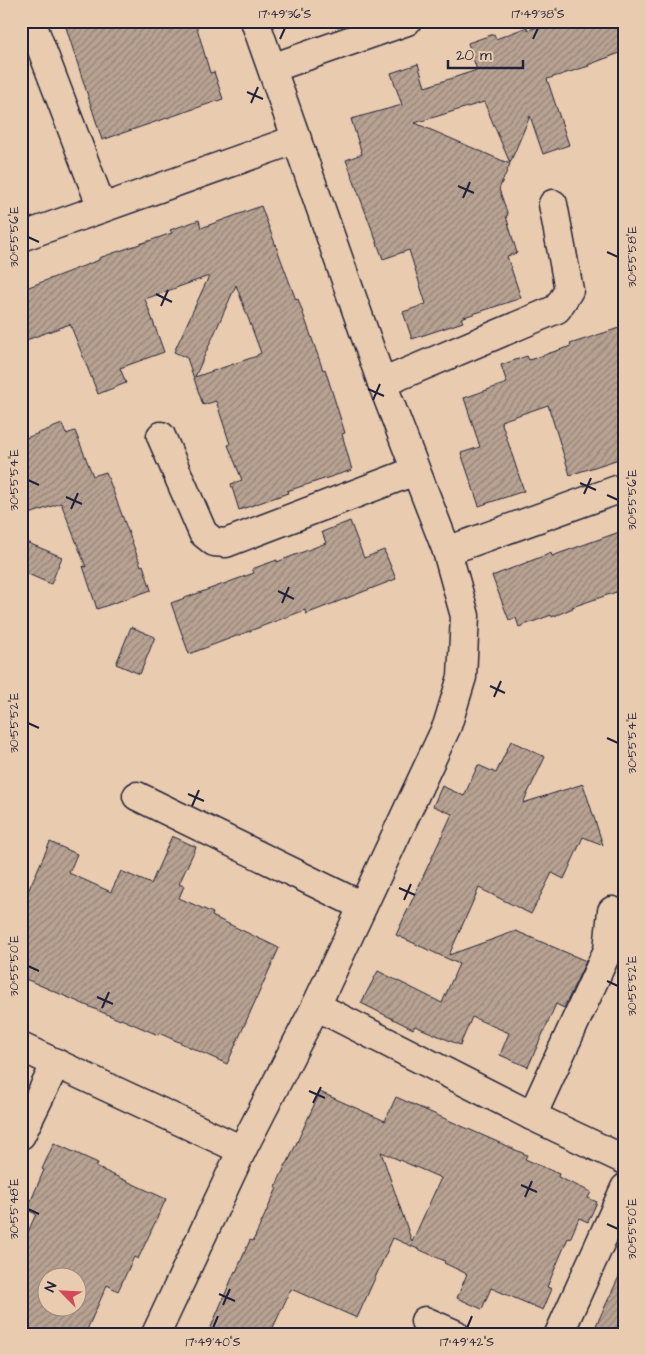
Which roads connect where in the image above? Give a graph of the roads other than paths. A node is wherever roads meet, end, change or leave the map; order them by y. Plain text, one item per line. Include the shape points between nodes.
1 (31, 21) edge
2 (255, 21) edge
3 (407, 21) edge
4 (272, 68) junction
5 (297, 140) junction
6 (553, 204) dead end
7 (102, 208) junction
8 (21, 237) edge
9 (382, 383) junction
10 (161, 436) dead end
11 (416, 471) junction
12 (625, 486) edge
13 (447, 551) junction
14 (137, 796) dead end
15 (362, 906) junction
16 (612, 911) dead end
17 (316, 1006) junction
18 (21, 1047) edge
19 (56, 1063) junction
20 (532, 1116) junction
21 (21, 1134) edge
22 (242, 1150) junction
23 (625, 1160) edge
24 (625, 1188) edge
25 (425, 1321) dead end
26 (156, 1334) edge
27 (455, 1334) edge
28 (559, 1334) edge

1 - 7 street
2 - 4 street
3 - 4 street
4 - 5 street
5 - 7 street
5 - 9 street
6 - 9 street via 569,290 557,309
7 - 8 street
9 - 11 street
10 - 11 street via 203,533 214,542 226,543
11 - 13 street
12 - 13 street
13 - 15 street via 465,616 462,677 447,726
14 - 15 street
15 - 17 street
16 - 20 street via 608,950
17 - 20 street
17 - 22 street
18 - 19 street
19 - 21 street
19 - 22 street
20 - 23 street
22 - 26 street
24 - 28 street
25 - 27 street

